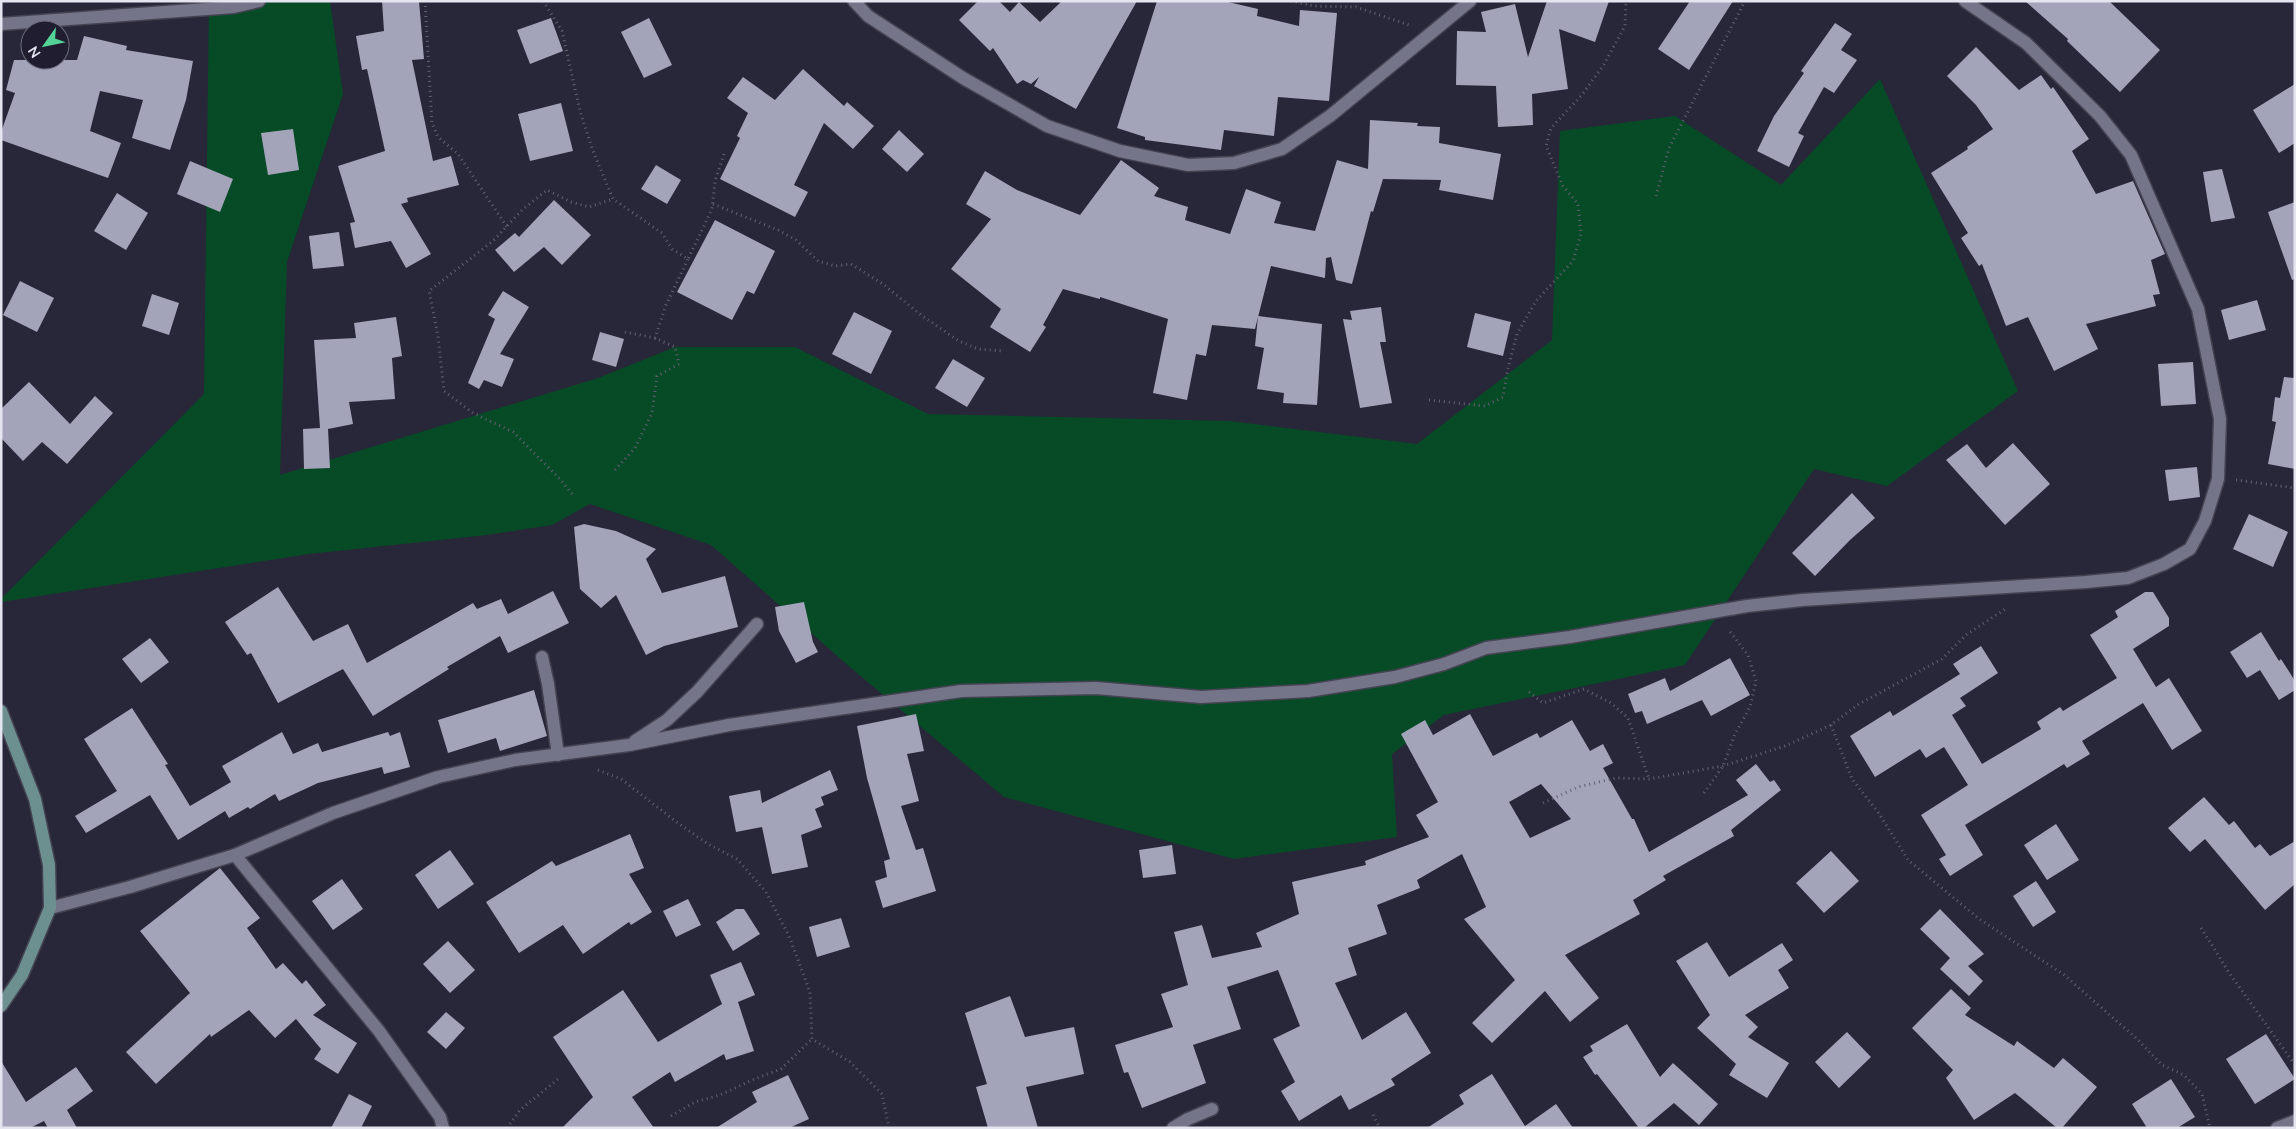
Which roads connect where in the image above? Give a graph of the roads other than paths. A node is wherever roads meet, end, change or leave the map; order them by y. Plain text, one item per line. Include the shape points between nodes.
1 (258, 1) edge
2 (854, 1) edge
3 (1470, 1) edge
4 (1965, 1) edge
5 (1, 24) edge
6 (758, 624) dead end
7 (542, 658) dead end
8 (1, 711) edge
9 (629, 745) junction
10 (558, 755) junction
11 (235, 855) junction
12 (50, 908) junction
13 (1, 1006) edge
14 (1212, 1109) dead end
15 (2295, 1121) edge
16 (442, 1128) edge
17 (1173, 1128) edge
18 (2277, 1128) edge

1 - 5 street via 234,7
2 - 3 street via 868,16 963,78 1047,126 1120,151 1188,165 1234,163 1282,150 1330,116
4 - 9 street via 2026,43 2100,116 2131,156 2198,309 2220,419 2218,478 2205,521 2190,549 2164,564 2128,578 1802,600 1711,613 1486,648 1395,677 1308,691 1201,697 1096,688 962,691 729,724
6 - 9 street via 697,692 667,720
7 - 10 street
8 - 12 main road via 35,799 49,865
9 - 10 street
10 - 11 street via 438,776 333,813
11 - 12 street
11 - 16 street via 379,1030 440,1117
12 - 13 main road via 22,975
14 - 17 street
15 - 18 street

